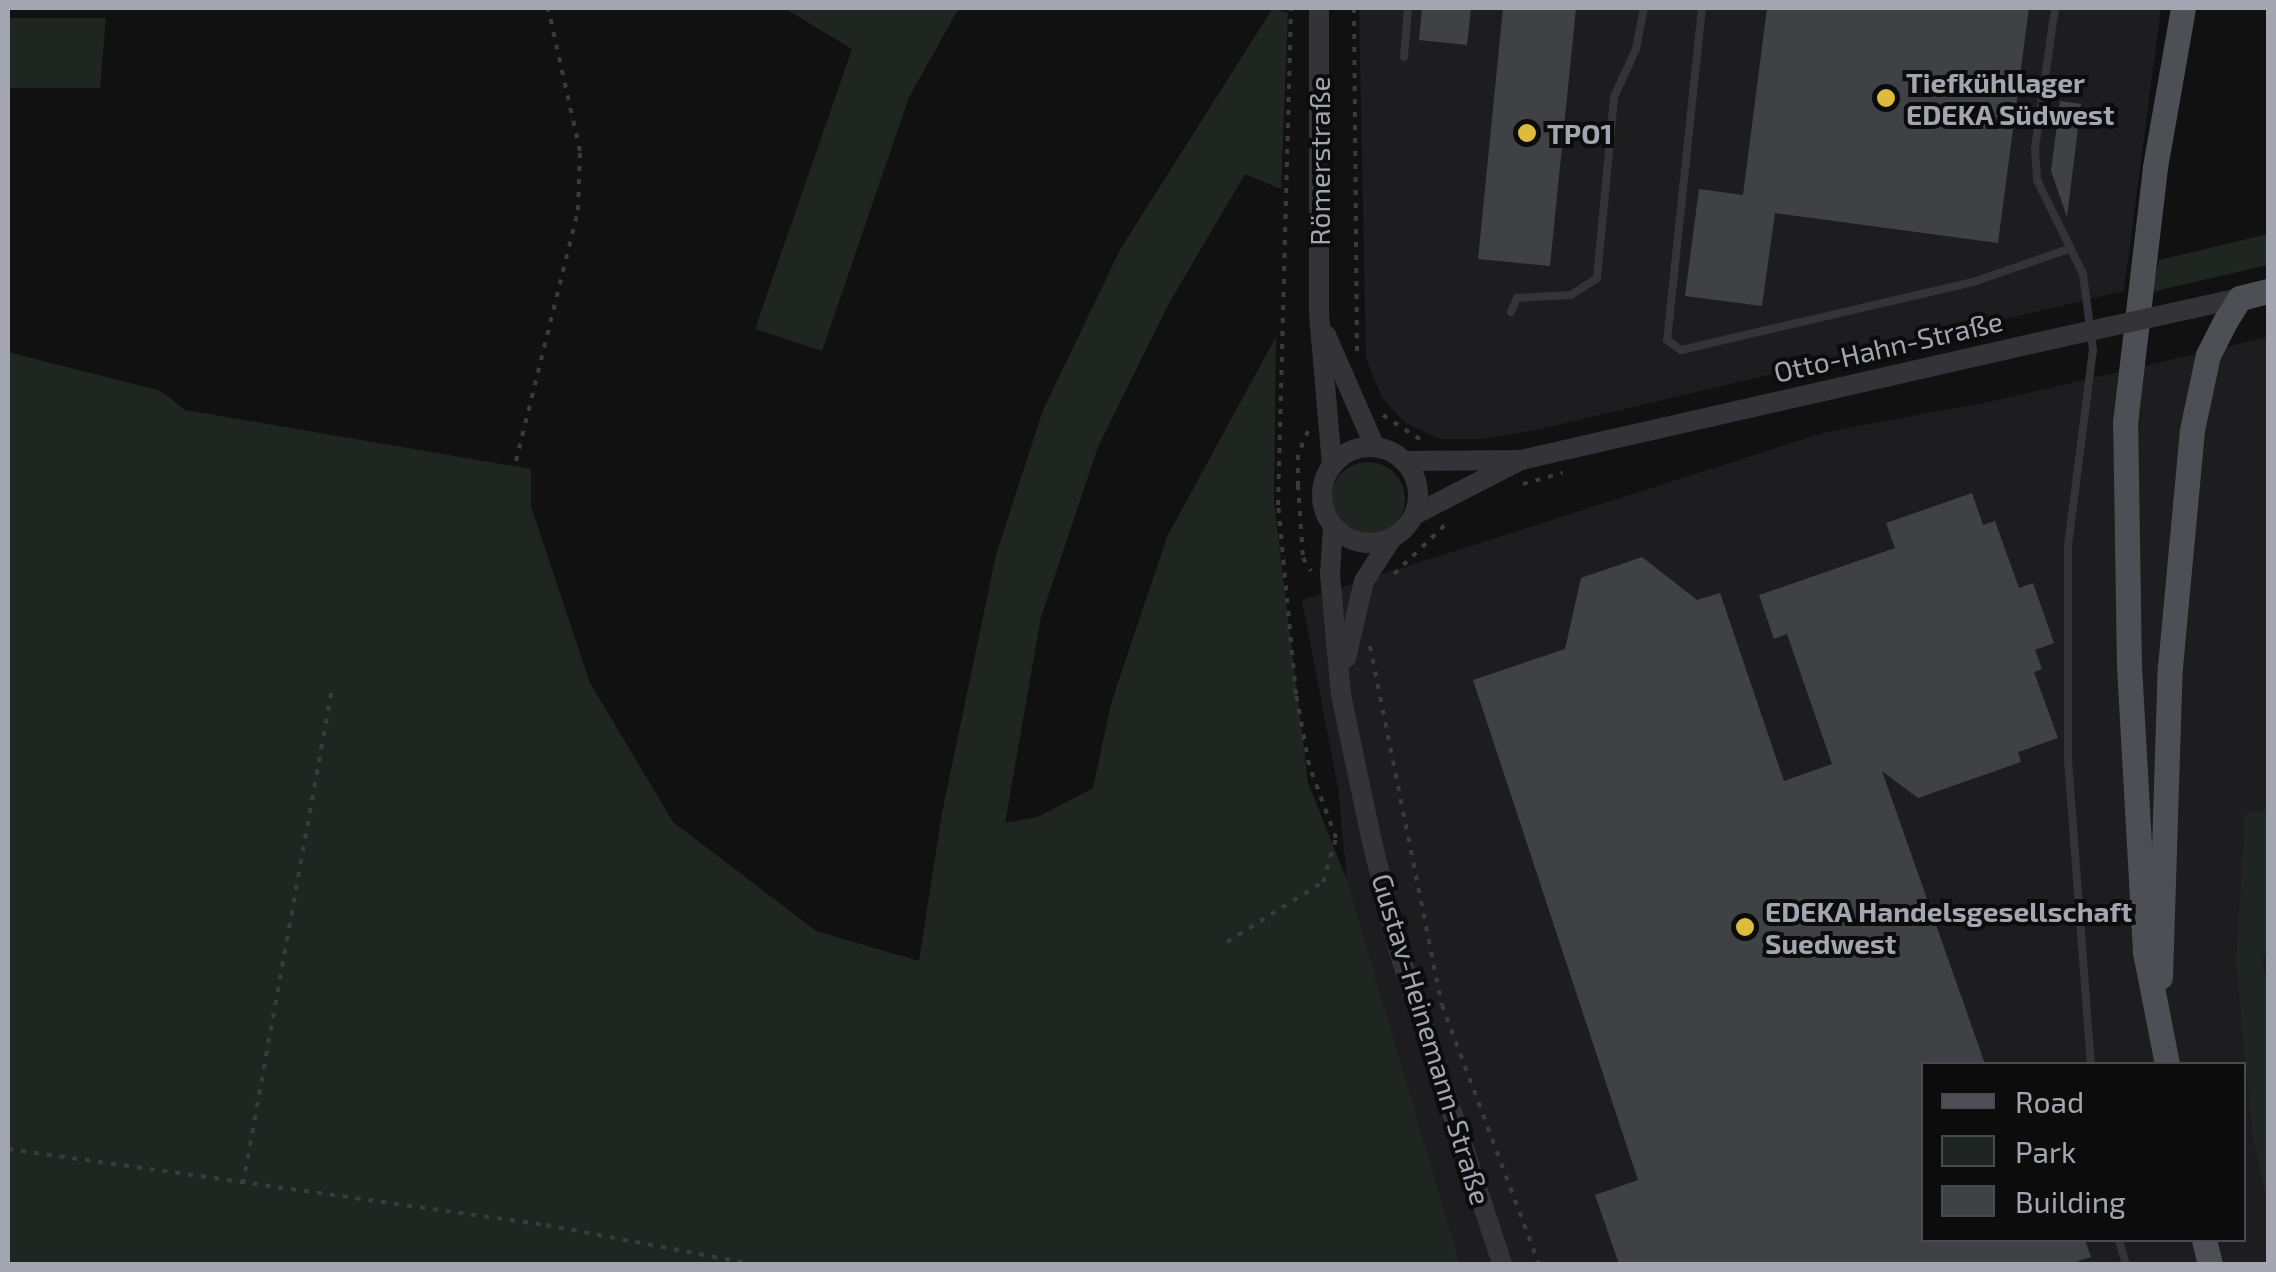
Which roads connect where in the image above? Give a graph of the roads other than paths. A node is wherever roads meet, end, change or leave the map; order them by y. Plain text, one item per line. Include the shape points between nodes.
1 (1320, 8) edge
2 (1408, 8) edge
3 (1644, 8) edge
4 (1702, 8) edge
5 (2055, 8) edge
6 (2184, 8) edge
7 (1404, 57) dead end
8 (2066, 250) junction
9 (2268, 291) edge
10 (2240, 298) junction
11 (1511, 312) dead end
12 (1318, 314) junction
13 (1375, 448) junction
14 (1521, 460) junction
15 (1404, 461) junction
16 (1332, 466) junction
17 (1414, 515) junction
18 (1333, 526) junction
19 (1392, 538) junction
20 (1341, 695) junction
21 (2157, 1012) junction
22 (2091, 1062) edge
23 (2167, 1062) edge
24 (1502, 1264) edge

1 - 12 street, Römerstraße
2 - 7 lane
3 - 11 lane via 1636,49 1614,97 1597,278 1571,295 1517,298
4 - 8 lane via 1667,340 1680,350 1973,282
5 - 8 lane via 2035,149 2037,180
6 - 21 main road via 2155,168 2125,423 2130,686 2145,952
8 - 22 lane via 2089,294 2093,350 2068,546 2068,760
9 - 10 main road, Otto-Hahn-Straße
10 - 14 street, Otto-Hahn-Straße, bridge
10 - 21 main road via 2208,355 2183,502
12 - 13 street, Römerstraße via 1363,406
12 - 16 street, Römerstraße
13 - 15 street
13 - 16 street via 1359,448
14 - 15 street, Otto-Hahn-Straße
14 - 17 street, Otto-Hahn-Straße
15 - 17 street via 1418,490
16 - 18 street via 1322,496
17 - 19 street
18 - 19 street via 1360,543
18 - 20 street, Gustav-Heinemann-Straße via 1330,574
19 - 20 street, Gustav-Heinemann-Straße via 1364,581 1350,625
20 - 24 street, Gustav-Heinemann-Straße via 1398,949
21 - 23 main road

